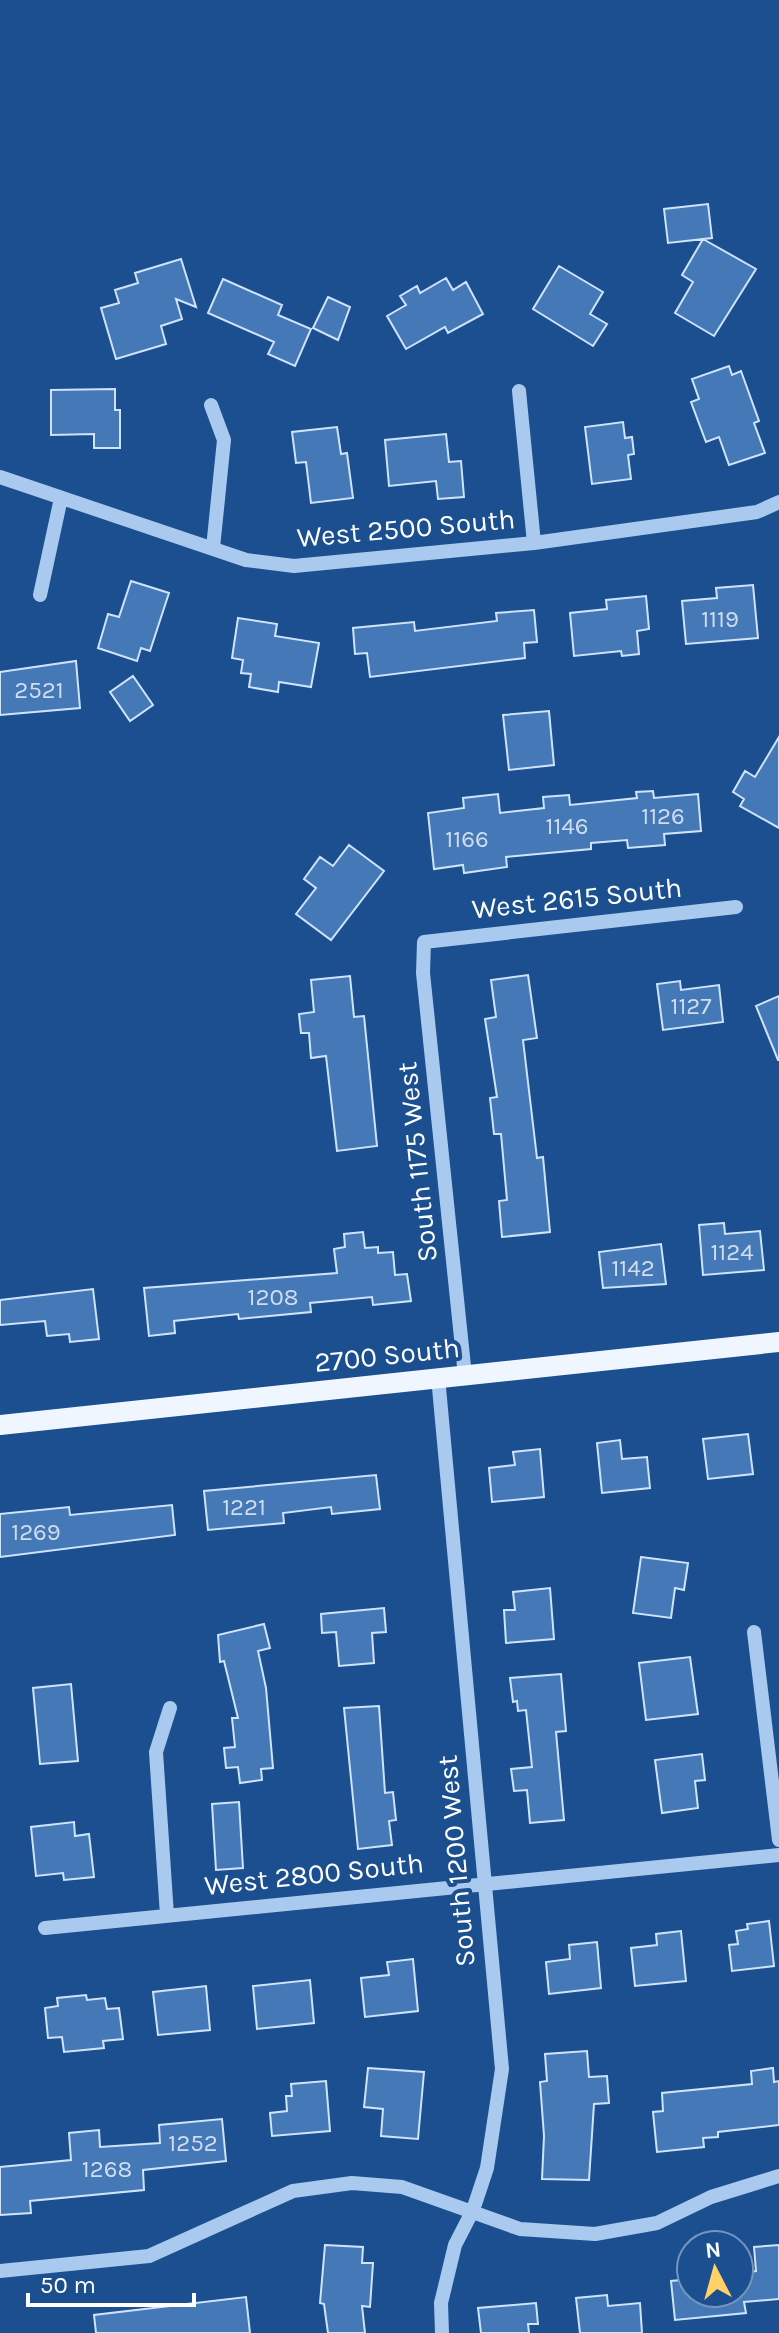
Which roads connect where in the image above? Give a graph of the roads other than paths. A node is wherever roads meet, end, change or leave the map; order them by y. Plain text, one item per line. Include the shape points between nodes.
1 (519, 391) dead end
2 (211, 405) dead end
3 (0, 477) edge
4 (61, 498) junction
5 (779, 502) edge
6 (534, 543) junction
7 (213, 548) junction
8 (40, 595) dead end
9 (736, 907) dead end
10 (424, 942) joint
11 (779, 1342) edge
12 (465, 1376) junction
13 (438, 1377) junction
14 (0, 1425) edge
15 (754, 1632) dead end
16 (170, 1708) dead end
17 (779, 1840) edge
18 (779, 1855) edge
19 (483, 1883) junction
20 (167, 1915) junction
21 (45, 1928) dead end
22 (779, 2176) edge
23 (473, 2210) junction
24 (0, 2271) edge
25 (442, 2333) edge

1 - 6 street
2 - 7 street via 224,440
3 - 4 street, West 2500 South
4 - 7 street, West 2500 South
4 - 8 street
5 - 6 street, West 2500 South via 757,512
6 - 7 street, West 2500 South via 294,566 246,560
9 - 10 street, West 2615 South
10 - 12 street, South 1175 West
11 - 12 main road, 2700 South
12 - 13 main road, 2700 South
13 - 14 main road, 2700 South
13 - 19 street, South 1200 West
15 - 17 street
16 - 20 street via 156,1752
18 - 19 street, West 2800 South
19 - 20 street, West 2800 South
19 - 23 street, South 1200 West via 502,2069 487,2168
20 - 21 street, West 2800 South
22 - 23 street via 711,2197 657,2223 595,2234 520,2229
23 - 24 street via 402,2187 352,2183 293,2191 149,2256
23 - 25 street, South 1200 West via 455,2245 441,2303

